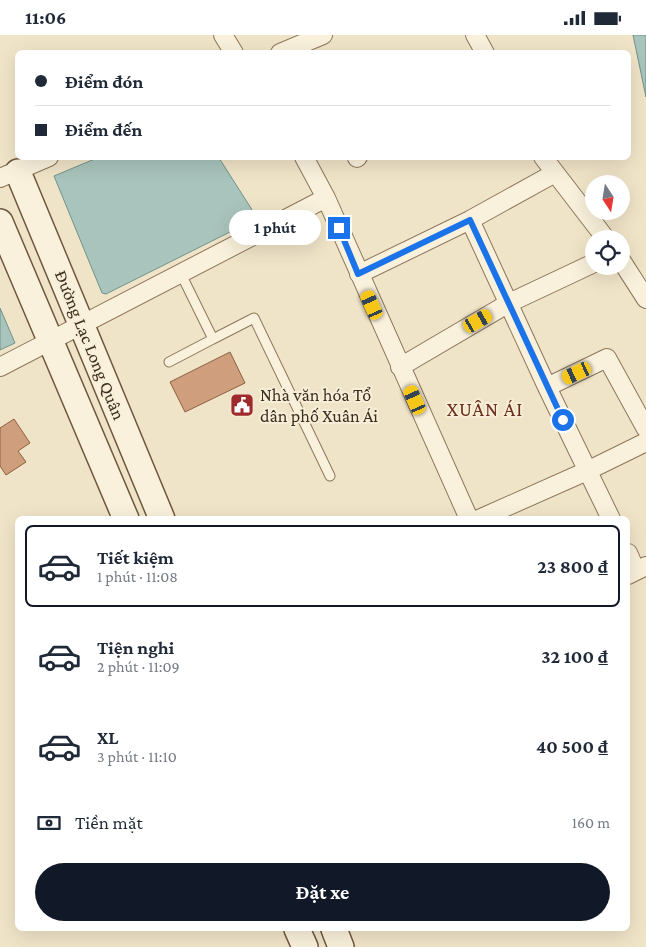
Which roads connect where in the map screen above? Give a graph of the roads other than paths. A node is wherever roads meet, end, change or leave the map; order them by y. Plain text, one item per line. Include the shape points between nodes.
1 (223, 35) edge
2 (323, 35) edge
3 (475, 35) edge
4 (232, 50) edge
5 (287, 50) edge
6 (483, 50) edge
7 (42, 160) edge
8 (306, 160) edge
9 (545, 160) edge
10 (555, 173) junction
11 (9, 175) edge
12 (326, 198) junction
13 (470, 220) junction
14 (0, 222) edge
15 (599, 230) edge
16 (585, 267) edge
17 (181, 274) junction
18 (358, 274) junction
19 (630, 274) edge
20 (646, 299) edge
21 (509, 303) junction
22 (81, 325) junction
23 (213, 339) junction
24 (51, 341) junction
25 (169, 362) dead end
26 (0, 367) edge
27 (400, 367) junction
28 (547, 387) junction
29 (646, 429) edge
30 (646, 442) edge
31 (587, 471) junction
32 (330, 476) dead end
33 (125, 516) edge
34 (161, 516) edge
35 (468, 516) edge
36 (486, 516) edge
37 (610, 516) edge
38 (630, 557) edge
39 (637, 571) edge
40 (298, 931) edge
41 (335, 931) edge
42 (304, 947) edge
43 (342, 947) edge

1 - 4 street
2 - 5 street
3 - 6 street
7 - 11 street
8 - 12 street
9 - 10 street
10 - 13 street
10 - 15 street
11 - 22 main road, Đường Lạc Long Quân
12 - 17 street
12 - 18 street
13 - 18 street
13 - 21 street
14 - 24 main road, Đường Lạc Long Quân
16 - 21 street
17 - 22 street
17 - 23 lane
18 - 27 street
19 - 20 street
21 - 27 street
21 - 28 street
22 - 24 street
22 - 34 main road, Đường Lạc Long Quân
23 - 25 lane
23 - 32 lane via 254,318
24 - 26 street
24 - 33 main road, Đường Lạc Long Quân
27 - 35 street
28 - 29 street via 607,359
28 - 31 street
30 - 31 street
31 - 36 street
31 - 37 street
38 - 39 street
40 - 42 main road
41 - 43 main road

